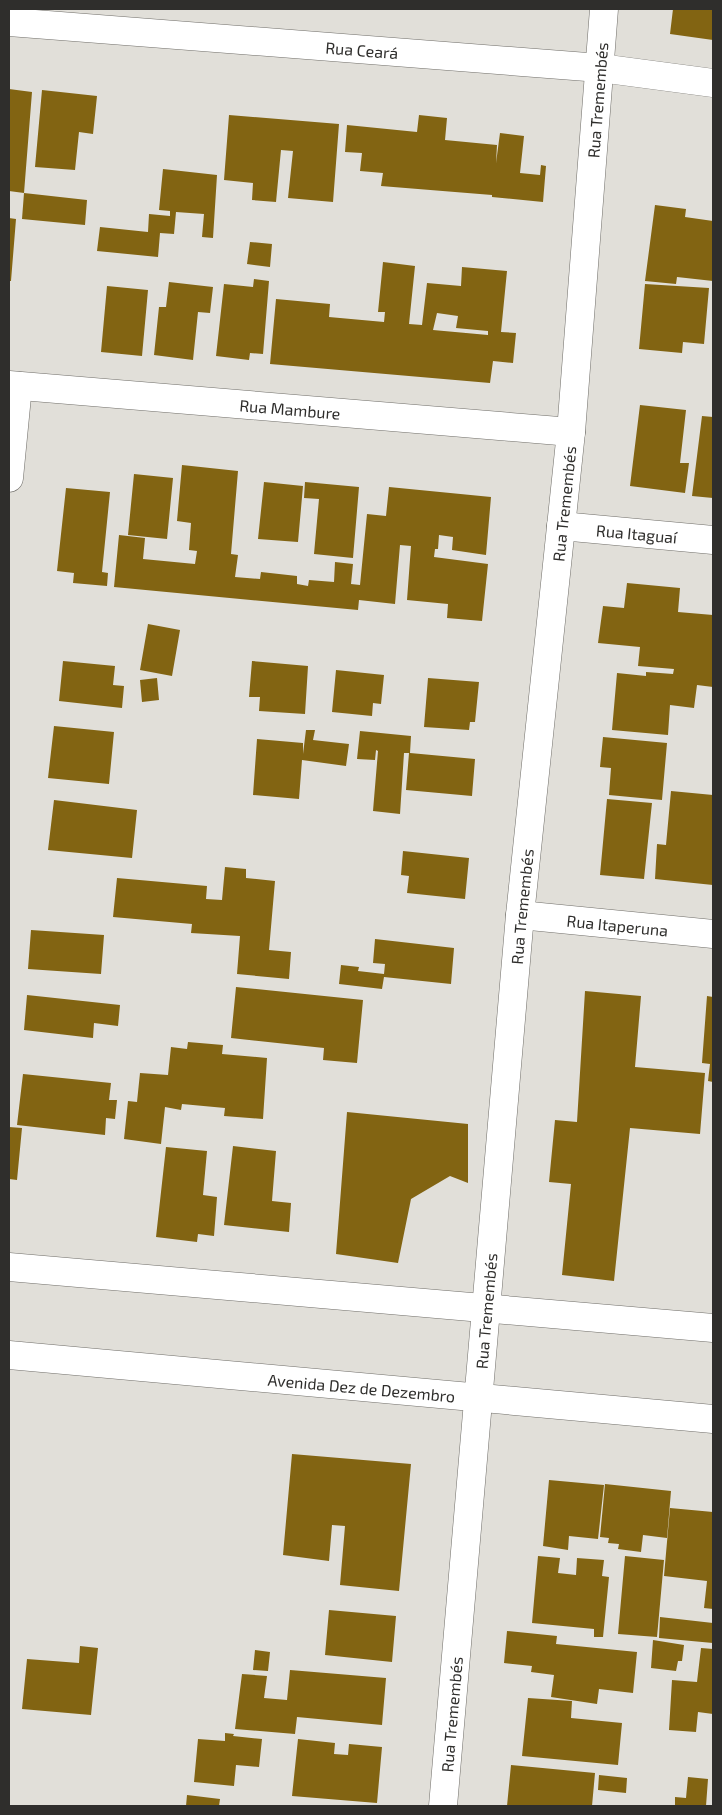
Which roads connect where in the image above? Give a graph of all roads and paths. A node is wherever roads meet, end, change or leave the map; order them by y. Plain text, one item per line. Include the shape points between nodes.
1 (604, 9) edge
2 (9, 22) edge
3 (600, 68) junction
4 (713, 83) edge
5 (13, 385) edge
6 (571, 432) junction
7 (9, 478) edge
8 (561, 526) junction
9 (713, 540) edge
10 (520, 915) junction
11 (713, 934) edge
12 (9, 1267) edge
13 (486, 1309) junction
14 (713, 1328) edge
15 (9, 1354) edge
16 (479, 1399) junction
17 (713, 1419) edge
18 (443, 1806) edge

1 - 3 main road, Rua Tremembés
2 - 3 main road, Rua Ceará
3 - 4 main road, Rua Ceará
3 - 6 main road, Rua Tremembés
5 - 6 main road, Rua Mambure
5 - 7 main road
6 - 8 main road, Rua Tremembés
8 - 9 main road, Rua Itaguaí
8 - 10 main road, Rua Tremembés
10 - 11 main road, Rua Itaperuna
10 - 13 main road, Rua Tremembés
12 - 13 main road
13 - 14 main road
13 - 16 main road, Rua Tremembés
15 - 16 main road, Avenida Dez de Dezembro
16 - 17 main road, Avenida Dez de Dezembro
16 - 18 main road, Rua Tremembés

